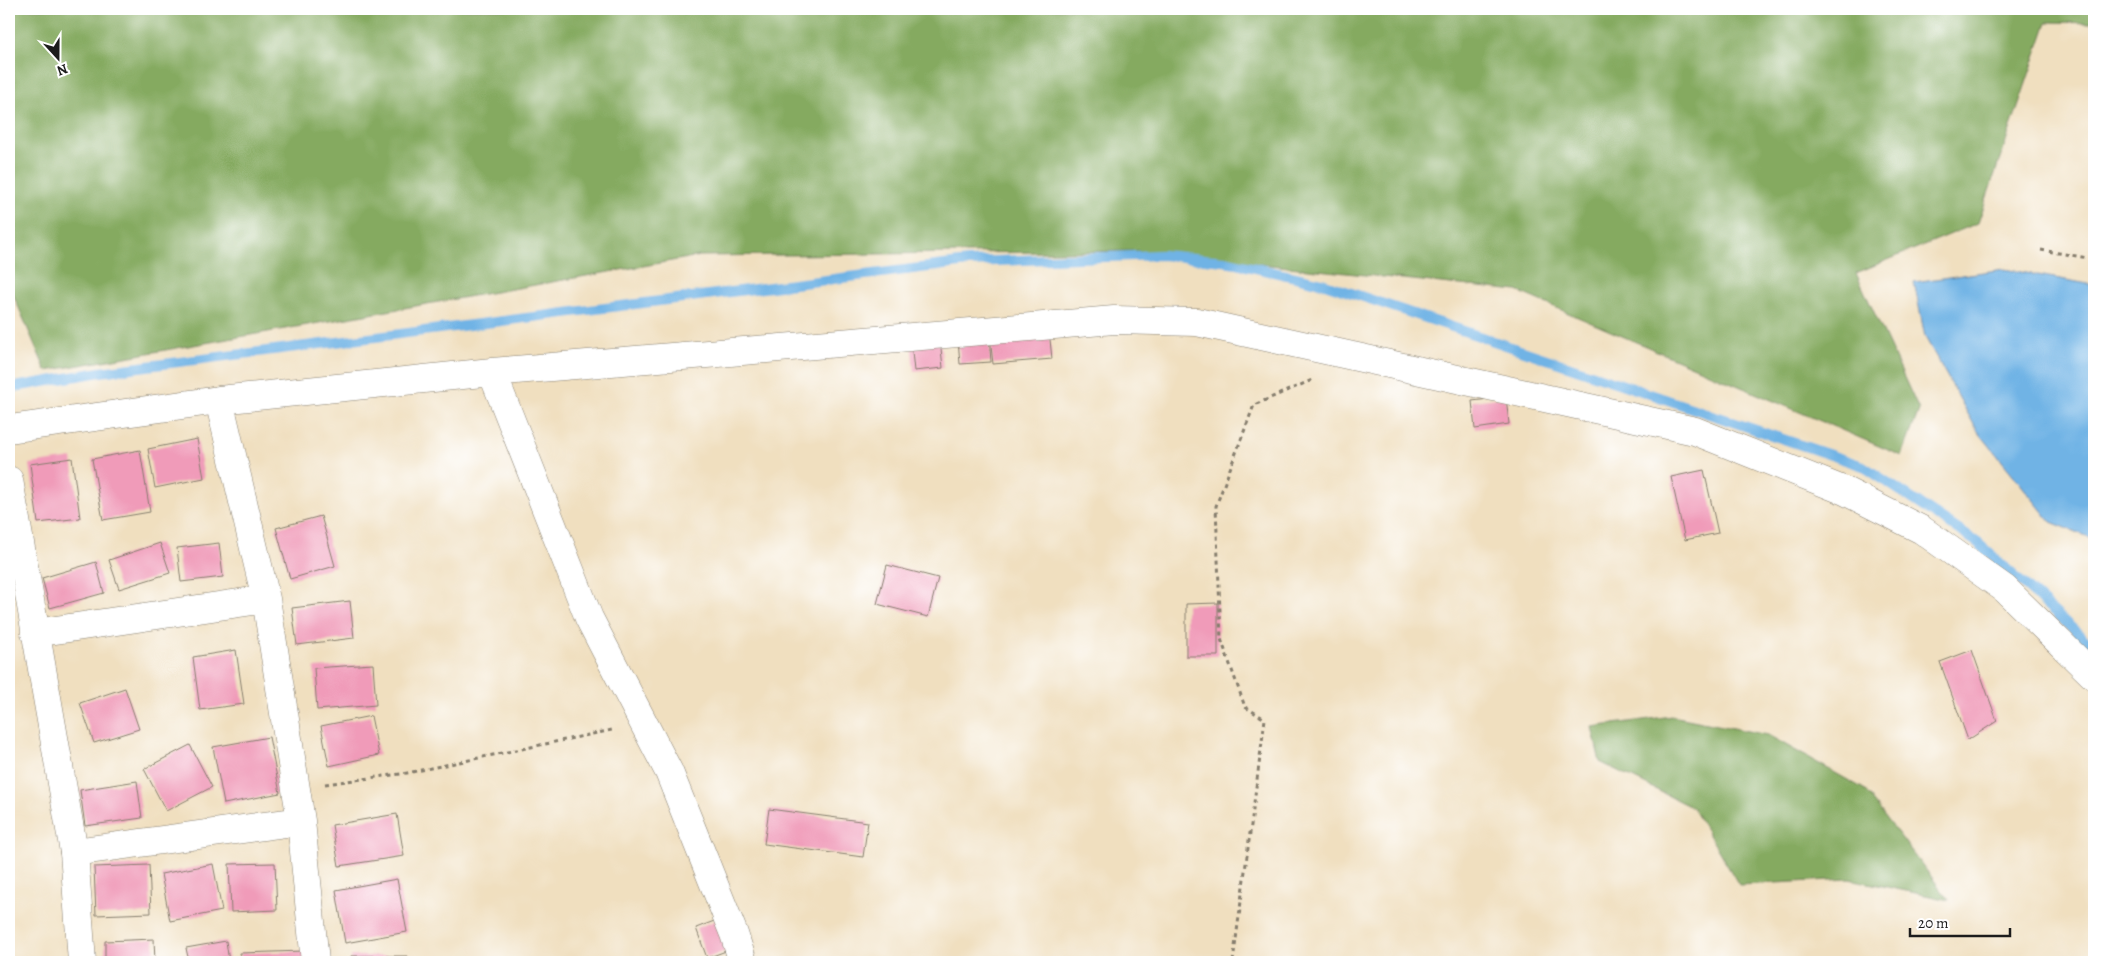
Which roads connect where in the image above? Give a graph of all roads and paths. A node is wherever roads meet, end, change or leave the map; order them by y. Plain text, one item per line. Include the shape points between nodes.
1 (2041, 250) dead end
2 (2094, 259) edge
3 (492, 372) junction
4 (1316, 378) dead end
5 (219, 400) junction
6 (9, 429) edge
7 (9, 480) edge
8 (266, 599) junction
9 (35, 633) junction
10 (2094, 676) edge
11 (644, 723) junction
12 (296, 788) junction
13 (301, 821) junction
14 (74, 852) junction
15 (82, 962) edge
16 (315, 962) edge
17 (743, 962) edge
18 (1234, 962) edge

1 - 2 path
3 - 5 street
3 - 10 street via 1114,320 1197,322 1695,431 1722,441 1845,491 1922,530 2005,589
3 - 11 street via 589,618
4 - 18 path via 1254,405 1216,506 1221,639 1245,707 1265,719
5 - 6 street
5 - 8 street
7 - 9 street
8 - 9 street
8 - 12 street
9 - 14 street
11 - 12 path via 407,773
11 - 17 street via 669,772
12 - 13 street
13 - 14 street
13 - 16 street
14 - 15 street

